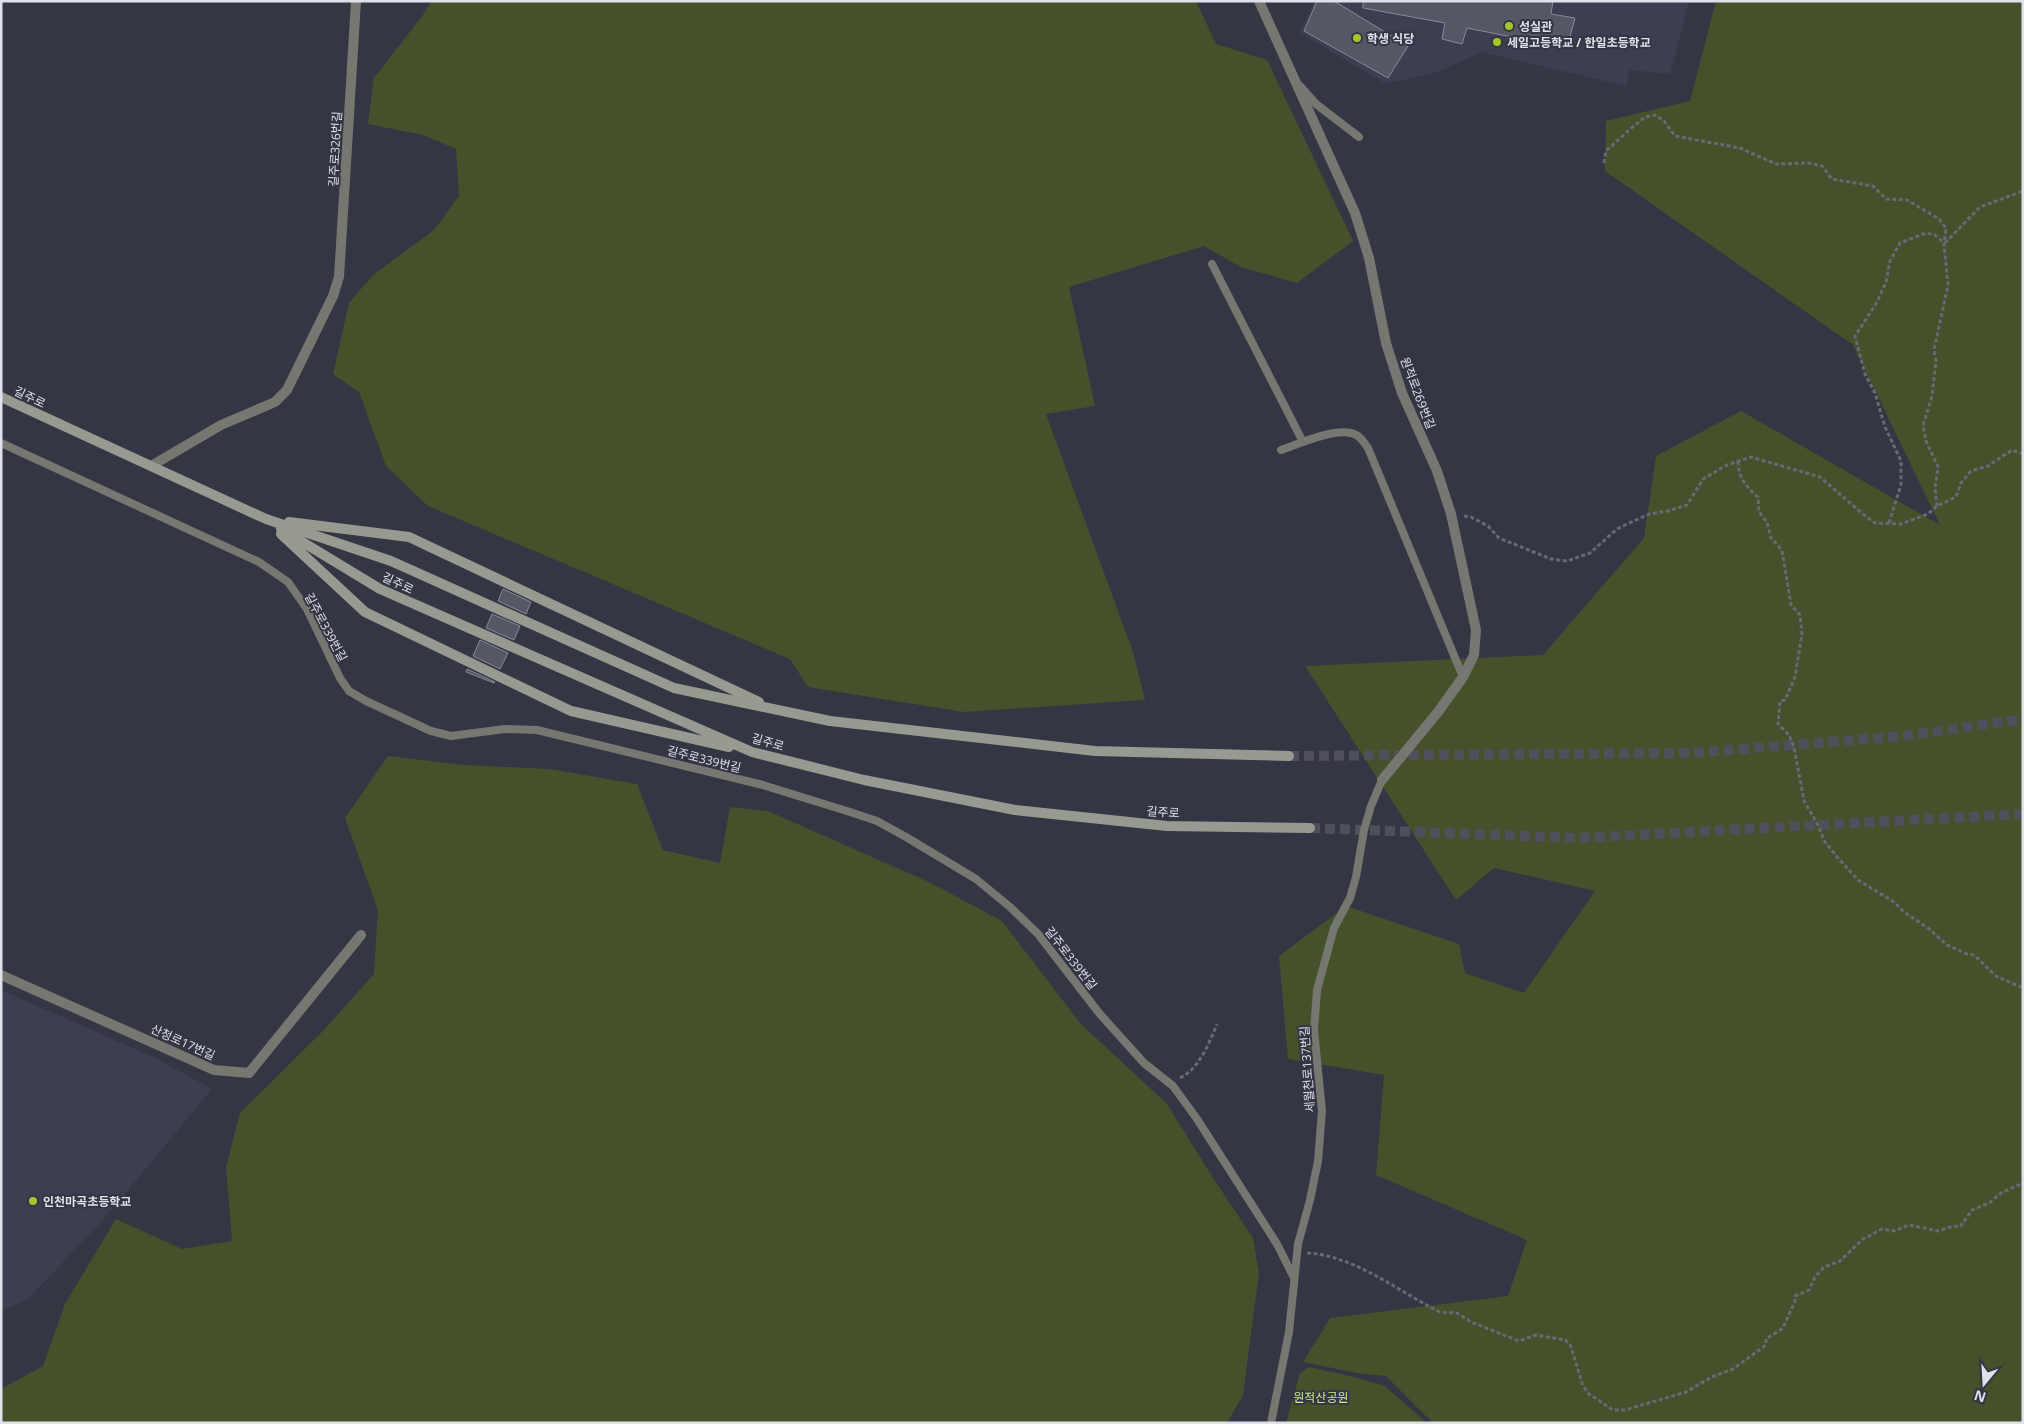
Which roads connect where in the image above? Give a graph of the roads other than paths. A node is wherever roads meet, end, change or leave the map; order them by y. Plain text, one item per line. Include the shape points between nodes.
1 (356, 1) edge
2 (1259, 1) edge
3 (1296, 83) junction
4 (1359, 137) dead end
5 (1212, 264) dead end
6 (1, 398) edge
7 (1302, 442) junction
8 (1, 443) edge
9 (1281, 450) dead end
10 (151, 466) junction
11 (266, 519) junction
12 (1463, 677) junction
13 (776, 710) junction
14 (752, 752) junction
15 (1289, 756) tunnel mouth
16 (1382, 780) joint
17 (1310, 828) tunnel mouth
18 (361, 935) dead end
19 (1, 975) edge
20 (1294, 1278) junction
21 (1270, 1423) edge

1 - 10 street, 길주로326번길 via 339,277 332,296 287,390 275,402 220,425
2 - 3 street, 원적로269번길
3 - 4 lane via 1316,104
3 - 12 street, 원적로269번길 via 1355,213 1399,384 1437,471 1451,514 1476,630 1474,655
5 - 7 lane
6 - 10 main road, 길주로
7 - 9 lane
7 - 12 lane via 1345,431 1357,436 1368,448
8 - 20 lane, 길주로339번길 via 259,562 288,582 307,609 349,690 431,731 451,736 505,729 537,730 763,785 862,816 906,836 976,880 1010,906 1038,934 1099,1013 1144,1063 1173,1086 1198,1119 1277,1244
10 - 11 main road, 길주로
11 - 13 main road, 길주로 via 391,561 674,688
11 - 13 main road via 409,537
11 - 14 main road, 길주로 via 380,589
11 - 14 main road via 365,612 495,675 571,711
12 - 16 street, 원적로269번길
13 - 15 main road, 길주로 via 830,721 1095,751
14 - 17 main road, 길주로 via 864,780 1015,810 1167,826
16 - 20 lane, 세월천로137번길 via 1366,822 1350,898 1334,928 1317,990 1314,1030 1322,1111 1318,1162
18 - 19 street, 산청로17번길 via 249,1073 214,1070
20 - 21 lane, 세월천로137번길 via 1289,1332

